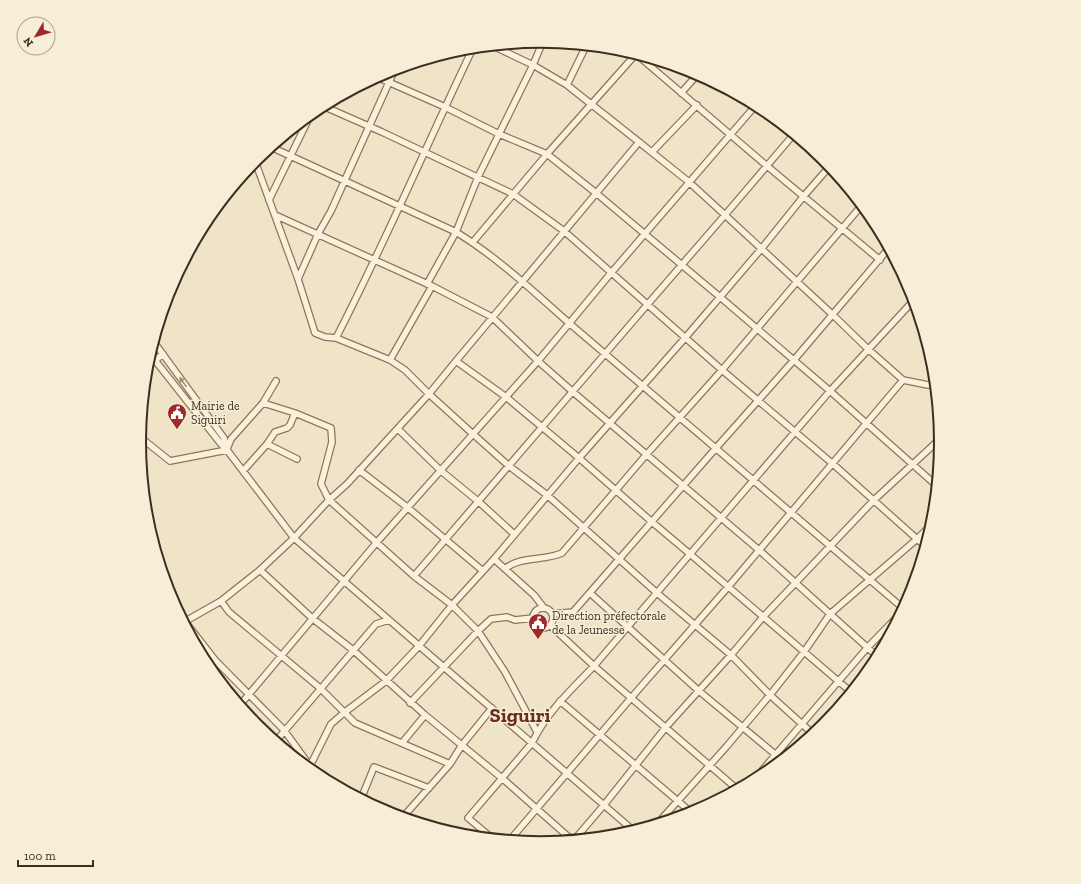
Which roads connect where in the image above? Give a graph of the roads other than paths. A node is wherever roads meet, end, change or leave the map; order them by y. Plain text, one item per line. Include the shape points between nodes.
1 (540, 48) edge
2 (502, 50) edge
3 (584, 50) edge
4 (471, 55) edge
5 (632, 59) edge
6 (645, 62) edge
7 (533, 65) junction
8 (392, 77) edge
9 (693, 79) edge
10 (385, 80) edge
11 (390, 82) junction
12 (567, 85) junction
13 (681, 93) junction
14 (592, 104) junction
15 (697, 105) junction
16 (445, 107) junction
17 (330, 109) edge
18 (752, 110) edge
19 (305, 126) edge
20 (370, 126) junction
21 (499, 134) junction
22 (730, 134) junction
23 (791, 138) edge
24 (639, 142) junction
25 (277, 150) edge
26 (425, 152) junction
27 (652, 152) junction
28 (547, 154) junction
29 (291, 156) junction
30 (767, 166) junction
31 (257, 168) edge
32 (826, 170) edge
33 (478, 177) junction
34 (345, 181) junction
35 (689, 182) junction
36 (596, 193) junction
37 (513, 194) junction
38 (803, 196) junction
39 (269, 200) junction
40 (399, 207) junction
41 (858, 209) edge
42 (275, 215) junction
43 (725, 215) junction
44 (843, 228) junction
45 (564, 231) junction
46 (456, 232) junction
47 (645, 233) junction
48 (318, 234) junction
49 (473, 242) junction
50 (762, 248) junction
51 (886, 253) edge
52 (880, 260) junction
53 (374, 261) junction
54 (682, 265) junction
55 (610, 273) junction
56 (298, 278) junction
57 (522, 282) junction
58 (797, 282) junction
59 (430, 285) junction
60 (720, 297) junction
61 (910, 304) edge
62 (646, 305) junction
63 (833, 315) junction
64 (492, 317) junction
65 (569, 324) junction
66 (756, 329) junction
67 (336, 338) junction
68 (685, 338) junction
69 (158, 348) edge
70 (868, 349) junction
71 (163, 354) junction
72 (605, 354) junction
73 (155, 360) joint
74 (390, 360) junction
75 (456, 360) junction
76 (794, 360) junction
77 (538, 361) junction
78 (722, 370) junction
79 (903, 380) junction
80 (276, 381) dead end
81 (930, 385) edge
82 (643, 386) junction
83 (830, 391) junction
84 (573, 392) junction
85 (429, 394) junction
86 (506, 397) junction
87 (759, 401) junction
88 (262, 403) junction
89 (295, 413) junction
90 (680, 418) junction
91 (610, 423) junction
92 (867, 424) junction
93 (542, 427) junction
94 (398, 429) junction
95 (794, 432) junction
96 (473, 434) junction
97 (146, 442) edge
98 (267, 444) junction
99 (934, 445) edge
100 (716, 448) junction
101 (227, 450) junction
102 (646, 455) junction
103 (579, 458) junction
104 (297, 459) dead end
105 (833, 464) junction
106 (912, 465) junction
107 (509, 466) junction
108 (359, 470) junction
109 (440, 470) junction
110 (243, 471) junction
111 (753, 480) junction
112 (932, 482) edge
113 (683, 486) junction
114 (616, 490) junction
115 (547, 495) junction
116 (329, 500) junction
117 (874, 500) junction
118 (479, 502) junction
119 (407, 507) junction
120 (790, 512) junction
121 (721, 518) junction
122 (652, 522) junction
123 (584, 528) junction
124 (924, 532) edge
125 (514, 534) junction
126 (294, 538) junction
127 (917, 539) junction
128 (447, 540) junction
129 (377, 542) junction
130 (921, 543) edge
131 (830, 546) junction
132 (759, 550) junction
133 (690, 554) junction
134 (494, 559) junction
135 (620, 559) junction
136 (505, 569) junction
137 (260, 570) junction
138 (483, 571) junction
139 (414, 576) junction
140 (869, 579) junction
141 (344, 581) junction
142 (796, 582) junction
143 (728, 586) junction
144 (590, 593) junction
145 (657, 593) junction
146 (221, 601) junction
147 (452, 605) junction
148 (899, 606) edge
149 (544, 608) junction
150 (378, 610) junction
151 (552, 614) junction
152 (830, 614) junction
153 (763, 617) junction
154 (312, 618) junction
155 (533, 618) junction
156 (189, 620) edge
157 (390, 620) junction
158 (376, 624) junction
159 (696, 624) junction
160 (890, 624) edge
161 (550, 625) junction
162 (627, 627) junction
163 (478, 631) junction
164 (201, 643) edge
165 (419, 646) junction
166 (867, 648) junction
167 (352, 650) junction
168 (804, 652) junction
169 (873, 653) edge
170 (281, 655) junction
171 (731, 655) junction
172 (215, 660) joint
173 (664, 660) junction
174 (594, 666) junction
175 (444, 667) junction
176 (386, 681) junction
177 (839, 682) junction
178 (320, 688) junction
179 (847, 689) edge
180 (699, 691) junction
181 (249, 695) junction
182 (770, 695) junction
183 (631, 698) junction
184 (243, 701) edge
185 (560, 701) junction
186 (410, 703) junction
187 (492, 708) junction
188 (345, 712) junction
189 (425, 715) junction
190 (802, 724) junction
191 (666, 727) junction
192 (742, 728) junction
193 (284, 730) junction
194 (809, 730) edge
195 (537, 732) junction
196 (600, 735) junction
197 (279, 736) edge
198 (402, 743) junction
199 (532, 743) junction
200 (462, 745) junction
201 (301, 755) edge
202 (776, 755) junction
203 (311, 762) edge
204 (769, 763) edge
205 (450, 764) junction
206 (636, 765) junction
207 (710, 765) junction
208 (568, 774) junction
209 (502, 778) junction
210 (733, 785) edge
211 (429, 788) junction
212 (363, 793) edge
213 (678, 801) junction
214 (604, 805) junction
215 (536, 808) junction
216 (686, 808) edge
217 (407, 812) edge
218 (664, 816) edge
219 (628, 826) edge
220 (485, 832) edge
221 (578, 834) edge
222 (514, 835) edge
223 (567, 835) edge

1 - 7 street
2 - 7 street
3 - 12 street
4 - 16 street
5 - 14 street
6 - 13 street
7 - 12 street
7 - 21 street
8 - 11 street
9 - 13 street
10 - 11 street
11 - 16 street
11 - 20 street
12 - 14 street
13 - 15 street
14 - 24 street
14 - 28 street
15 - 22 street
15 - 27 street
16 - 21 street
16 - 26 street
17 - 20 street
18 - 22 street
19 - 29 street
20 - 26 street
20 - 34 street
21 - 28 street
21 - 33 street
22 - 30 street
22 - 35 street
23 - 30 street
24 - 27 street
24 - 36 street
25 - 29 street
26 - 33 street
26 - 40 street
27 - 35 street
28 - 36 street
28 - 37 street
29 - 34 street
29 - 39 street
30 - 38 street
30 - 43 street
31 - 39 street
32 - 38 street
33 - 37 street
33 - 46 street
34 - 40 street
34 - 48 street
35 - 43 street
35 - 47 street
36 - 45 street
36 - 47 street
37 - 45 street
37 - 49 street
38 - 44 street
38 - 50 street
39 - 42 street
40 - 46 street
40 - 53 street
41 - 44 street
42 - 48 street
42 - 56 street
43 - 50 street
43 - 54 street
44 - 52 street
44 - 58 street
45 - 55 street
45 - 57 street
46 - 49 street
46 - 59 street
47 - 54 street
47 - 55 street
48 - 53 street
48 - 56 street
49 - 57 street
50 - 58 street
50 - 60 street
51 - 52 street
52 - 63 street
53 - 59 street
53 - 67 street
54 - 60 street
54 - 62 street
55 - 62 street
55 - 65 street
56 - 67 street via 316,333
57 - 64 street
57 - 65 street
58 - 63 street
58 - 66 street
59 - 64 street
59 - 74 street
60 - 66 street
60 - 68 street
61 - 70 street
62 - 68 street
62 - 72 street
63 - 70 street
63 - 76 street
64 - 75 street
64 - 77 street
65 - 72 street
65 - 77 street
66 - 76 street
66 - 78 street
67 - 74 street
68 - 78 street
68 - 82 street
69 - 71 street
70 - 79 street
70 - 83 street
71 - 73 street
101 -> 71 street via 224,438
72 - 82 street
72 - 84 street
73 - 101 street
74 - 85 street via 405,370
75 - 85 street
75 - 86 street
76 - 83 street
76 - 87 street
77 - 84 street
77 - 86 street
78 - 87 street
78 - 90 street
79 - 81 street
79 - 92 street
80 - 88 street
82 - 90 street
82 - 91 street
83 - 92 street
83 - 95 street
84 - 91 street
84 - 93 street
85 - 94 street
85 - 96 street
86 - 93 street
86 - 96 street
87 - 95 street
87 - 100 street
88 - 89 street
88 - 101 street via 231,439
89 - 98 street via 290,425 276,432
89 - 116 street via 331,428 332,442 321,484
90 - 100 street
90 - 102 street
91 - 102 street
91 - 103 street
92 - 105 street
92 - 106 street
93 - 103 street
93 - 107 street
94 - 108 street
94 - 109 street
95 - 105 street
95 - 111 street
96 - 107 street
96 - 109 street
97 - 101 street via 170,461
98 - 104 street
98 - 110 street
99 - 106 street
100 - 111 street
100 - 113 street
101 - 110 street
102 - 113 street
102 - 114 street
103 - 114 street
103 - 115 street
105 - 117 street
105 - 120 street
106 - 112 street
106 - 117 street
107 - 115 street
107 - 118 street
108 - 116 street
108 - 119 street
109 - 118 street
109 - 119 street
110 - 126 street
111 - 120 street
111 - 121 street
113 - 121 street
113 - 122 street
114 - 122 street
114 - 123 street
115 - 123 street
115 - 125 street
116 - 126 street
116 - 129 street
117 - 127 street
117 - 131 street
118 - 125 street
118 - 128 street
119 - 128 street
119 - 129 street
120 - 131 street
120 - 132 street
121 - 132 street
121 - 133 street
122 - 133 street
122 - 135 street
123 - 135 street
123 - 136 street via 562,553 516,563
124 - 127 street
125 - 134 street
126 - 137 street
126 - 141 street
127 - 130 street
127 - 140 street
128 - 138 street
128 - 139 street
129 - 139 street
129 - 141 street
131 - 140 street
131 - 142 street
132 - 142 street
132 - 143 street
133 - 143 street
133 - 145 street
134 - 136 street
134 - 138 street
135 - 144 street
135 - 145 street
136 - 149 street via 534,595
137 - 146 street
137 - 154 street
138 - 147 street
139 - 147 street
140 - 148 street
140 - 152 street
141 - 150 street
141 - 154 street
142 - 152 street
142 - 153 street
143 - 153 street
143 - 159 street
144 - 151 street via 573,612
144 - 162 street
145 - 159 street
145 - 162 street
146 - 156 street
146 - 170 street via 229,612
147 - 163 street
147 - 165 street
149 - 151 street
149 - 155 street via 535,612
150 - 157 street
150 - 158 street
151 - 161 street
152 - 166 street
152 - 168 street
153 - 168 street
153 - 171 street
154 - 167 street
154 - 170 street
155 - 161 street via 538,627
155 - 163 street via 491,619
157 - 158 street
157 - 165 street
158 - 167 street
159 - 171 street
159 - 173 street
160 - 166 street
161 - 174 street
162 - 173 street
162 - 174 street
163 - 175 street
163 - 195 street via 505,672
164 - 172 street
165 - 175 street
165 - 176 street
166 - 169 street
166 - 177 street
167 - 176 street
167 - 178 street
168 - 177 street
168 - 182 street
170 - 178 street
170 - 181 street
171 - 180 street
171 - 182 street
172 - 181 street
173 - 180 street
173 - 183 street
174 - 183 street
174 - 185 street
175 - 186 street
175 - 187 street
176 - 186 street
176 - 188 street
177 - 179 street
177 - 190 street
178 - 188 street
178 - 193 street
180 - 191 street
180 - 192 street
181 - 184 street
181 - 193 street
182 - 190 street
182 - 192 street
183 - 191 street
183 - 196 street
185 - 195 street
185 - 196 street
186 - 189 street
187 - 199 street
187 - 200 street
188 - 198 street via 355,722
188 - 203 street via 331,724
189 - 198 street
189 - 200 street
190 - 194 street
190 - 202 street
191 - 206 street
191 - 207 street
192 - 202 street
192 - 207 street
193 - 197 street
193 - 201 street
195 - 199 street
196 - 206 street
196 - 208 street
198 - 205 street
199 - 208 street
199 - 209 street
200 - 205 street
200 - 209 street
202 - 204 street
205 - 211 street
206 - 213 street
206 - 214 street
207 - 210 street
207 - 213 street
208 - 214 street
208 - 215 street
209 - 215 street
209 - 220 street via 468,818
211 - 212 street via 374,767
211 - 217 street
213 - 216 street
213 - 218 street
214 - 219 street
214 - 221 street
215 - 222 street
215 - 223 street

